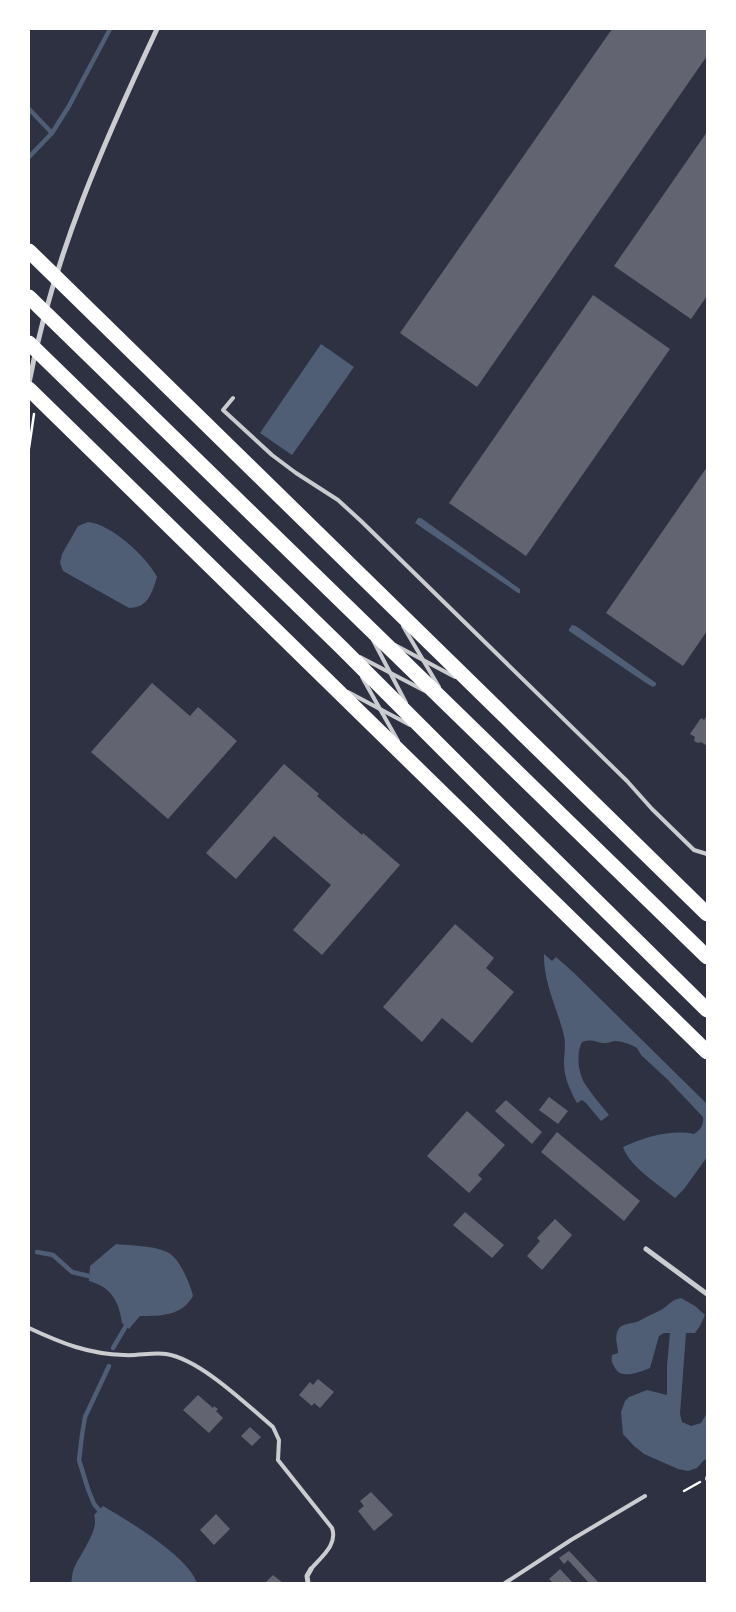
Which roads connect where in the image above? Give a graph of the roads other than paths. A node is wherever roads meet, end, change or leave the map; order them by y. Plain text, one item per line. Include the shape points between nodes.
1 (157, 29) edge
2 (29, 251) edge
3 (29, 297) edge
4 (29, 342) edge
5 (29, 383) edge
6 (29, 389) edge
7 (233, 398) dead end
8 (392, 607) junction
9 (368, 628) junction
10 (345, 651) junction
11 (423, 660) junction
12 (390, 673) junction
13 (326, 680) junction
14 (475, 688) junction
15 (447, 705) junction
16 (380, 709) junction
17 (416, 722) junction
18 (430, 736) junction
19 (410, 762) junction
20 (707, 854) edge
21 (707, 914) edge
22 (707, 957) edge
23 (707, 1010) edge
24 (707, 1052) edge
25 (646, 1249) dead end
26 (707, 1294) edge
27 (29, 1328) edge
28 (645, 1496) dead end
29 (311, 1569) joint
30 (308, 1583) edge
31 (505, 1583) edge

1 - 5 street via 98,158 74,220 47,304
2 - 8 highway
3 - 9 highway
4 - 10 highway
6 - 13 highway
7 - 20 lane via 223,410 272,455 338,500 361,521 627,780 694,850
8 - 11 lane
8 - 14 highway
9 - 11 lane
9 - 12 lane
9 - 15 highway
10 - 12 lane
10 - 16 lane
10 - 17 highway
11 - 14 lane
11 - 15 lane
12 - 15 lane
12 - 17 lane
13 - 16 lane
13 - 19 highway
14 - 21 highway
15 - 22 highway
16 - 18 lane
16 - 19 lane
17 - 18 highway
18 - 23 highway
19 - 24 highway
25 - 26 street
27 - 29 lane via 71,1346 104,1353 166,1354 180,1358 199,1367 274,1427 279,1440 278,1460 334,1534 333,1543
28 - 31 lane
29 - 30 street

